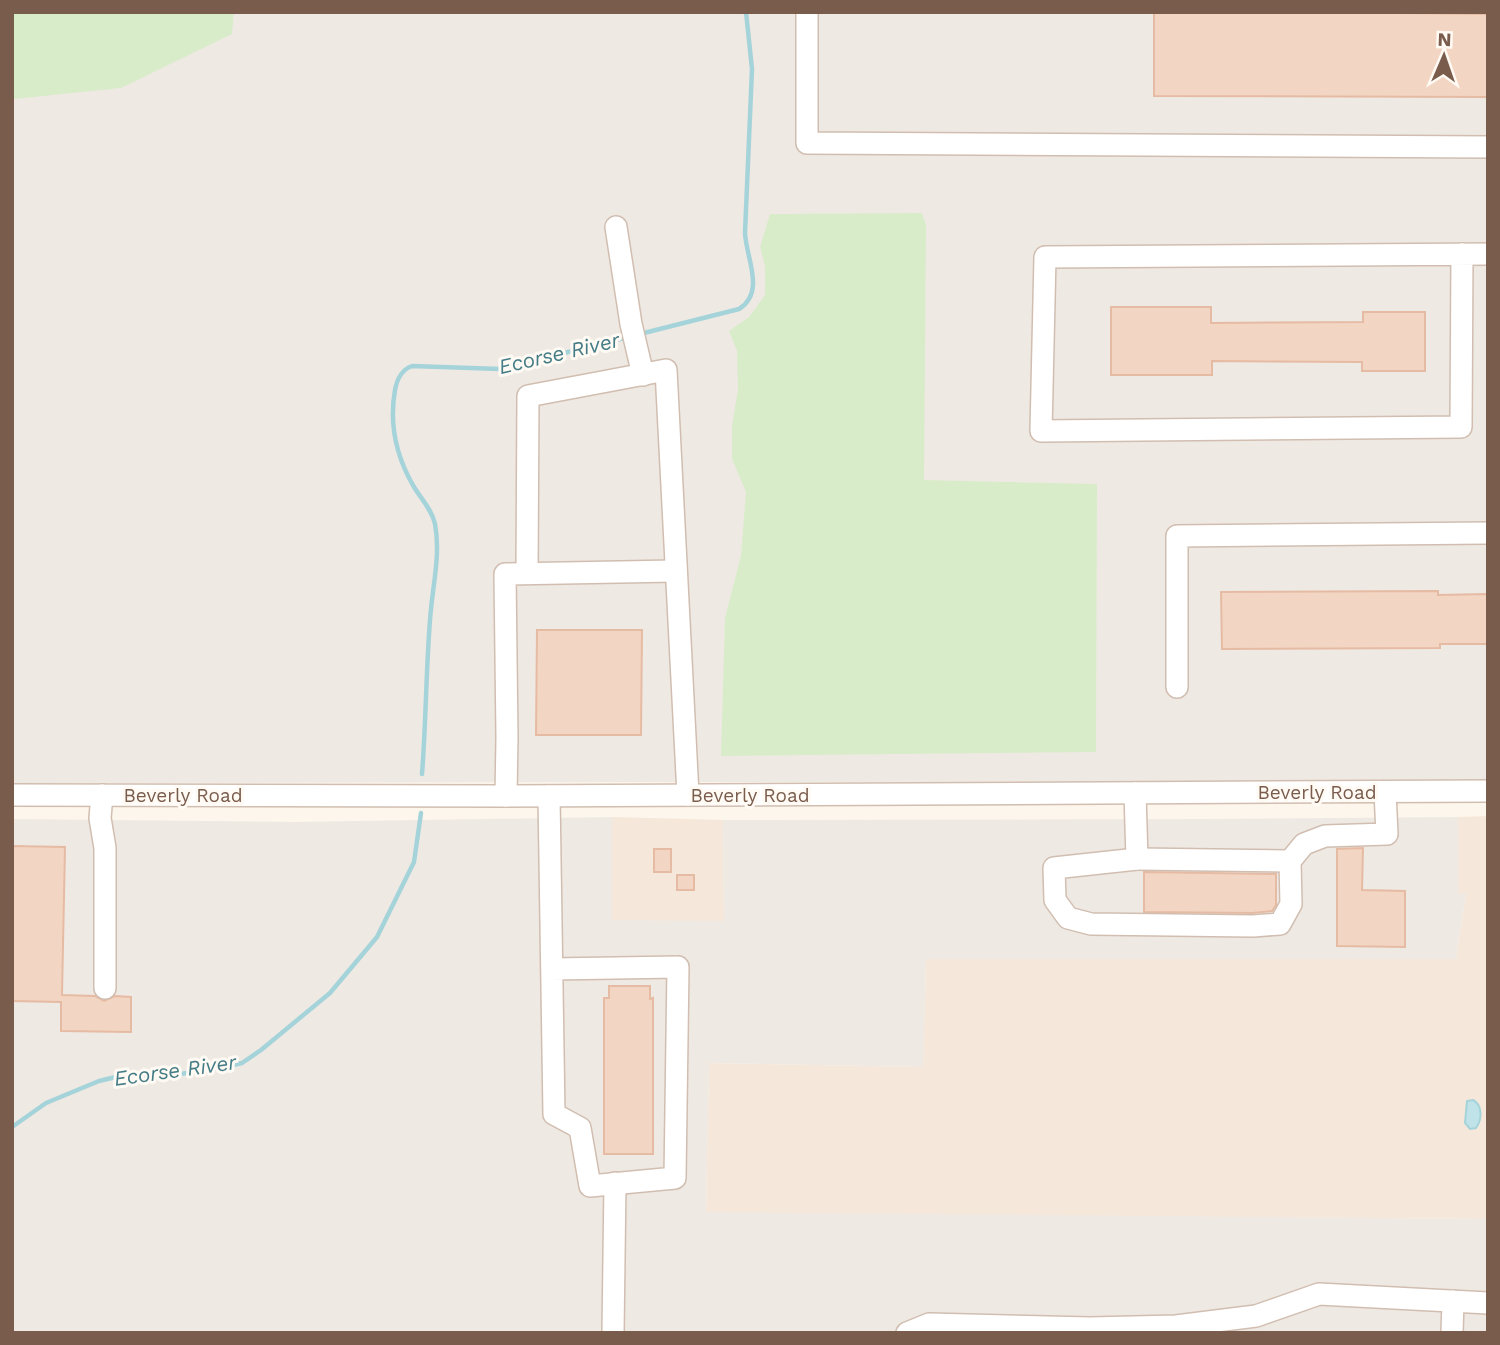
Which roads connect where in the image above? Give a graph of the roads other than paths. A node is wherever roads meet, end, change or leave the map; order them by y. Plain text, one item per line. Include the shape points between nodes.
1 (807, 12) edge
2 (1488, 147) edge
3 (616, 227) dead end
4 (1462, 254) junction
5 (1488, 254) edge
6 (642, 374) junction
7 (1488, 533) edge
8 (675, 571) junction
9 (527, 573) junction
10 (1177, 687) dead end
11 (1488, 791) edge
12 (1385, 792) junction
13 (1135, 793) junction
14 (12, 795) edge
15 (102, 795) junction
16 (688, 795) junction
17 (506, 796) junction
18 (549, 796) junction
19 (1137, 859) junction
20 (1290, 861) junction
21 (552, 969) junction
22 (105, 988) dead end
23 (615, 1184) junction
24 (1453, 1301) junction
25 (1488, 1303) edge
26 (613, 1333) edge
27 (907, 1333) edge
28 (1452, 1333) edge

1 - 2 street via 807,143
3 - 6 street
4 - 4 street via 1045,257 1041,431 1461,427
4 - 5 street
6 - 8 street via 666,370
6 - 9 street via 527,396
7 - 10 street via 1177,536
8 - 9 street
8 - 16 street
9 - 17 street via 505,574
11 - 12 street, Beverly Road
12 - 13 street, Beverly Road
12 - 20 street via 1387,834 1325,836 1304,844
13 - 16 street, Beverly Road
13 - 19 street
14 - 15 street, Beverly Road
15 - 17 street, Beverly Road
15 - 22 street
16 - 18 street, Beverly Road
17 - 18 street, Beverly Road
18 - 21 street
19 - 20 street
19 - 20 street via 1054,868 1055,900 1068,918 1091,924 1280,924 1291,904
21 - 23 street via 554,1114 580,1128 590,1186
21 - 23 street via 678,967 675,1178
23 - 26 street
24 - 25 street
24 - 27 street via 1319,1294 1256,1316 1176,1326 929,1324
24 - 28 street

